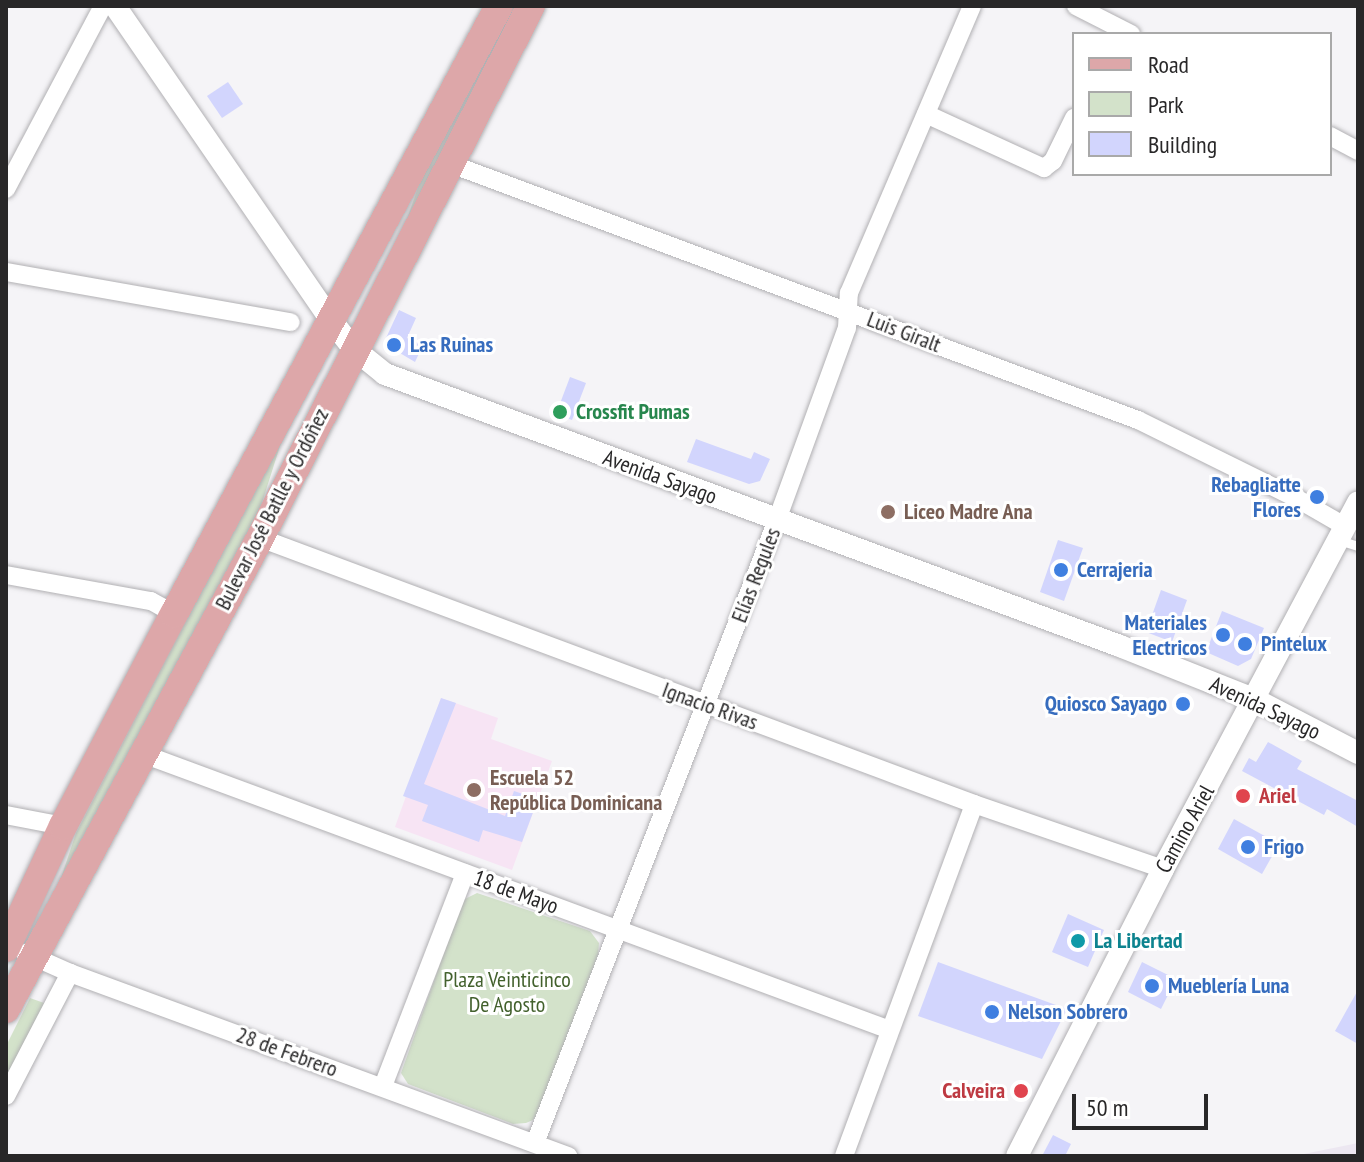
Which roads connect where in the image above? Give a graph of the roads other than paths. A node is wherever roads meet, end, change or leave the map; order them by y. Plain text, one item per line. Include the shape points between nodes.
1 (103, 6) edge
2 (115, 6) edge
3 (499, 6) edge
4 (531, 6) edge
5 (972, 6) edge
6 (1076, 6) edge
7 (1127, 32) edge
8 (926, 114) junction
9 (1072, 122) edge
10 (1332, 137) edge
11 (1358, 151) edge
12 (451, 164) junction
13 (6, 189) edge
14 (6, 272) edge
15 (848, 311) junction
16 (331, 320) junction
17 (291, 322) dead end
18 (354, 349) junction
19 (1358, 503) edge
20 (777, 520) junction
21 (260, 538) junction
22 (1348, 538) edge
23 (6, 575) edge
24 (174, 614) junction
25 (1256, 700) junction
26 (706, 705) junction
27 (1358, 753) edge
28 (143, 754) junction
29 (974, 804) junction
30 (6, 815) edge
31 (63, 826) junction
32 (1163, 869) junction
33 (465, 873) junction
34 (618, 929) junction
35 (7, 947) edge
36 (33, 958) junction
37 (70, 973) junction
38 (6, 1009) edge
39 (890, 1030) junction
40 (383, 1086) junction
41 (6, 1096) edge
42 (535, 1143) junction
43 (568, 1156) edge
44 (844, 1156) edge
45 (1017, 1156) edge

1 - 13 street
2 - 16 street, Avenida Sayago
3 - 16 main road, Bulevar José Batlle y Ordóñez
4 - 12 main road, Bulevar José Batlle y Ordóñez
5 - 8 street, Elías Regules
6 - 7 street
8 - 9 street via 1044,168 1053,161
8 - 15 street, Elías Regules via 849,293
10 - 11 street
12 - 15 street, Luis Giralt
12 - 18 main road, Bulevar José Batlle y Ordóñez
14 - 17 street
15 - 20 street, Elías Regules via 847,328
15 - 22 street, Luis Giralt via 1138,420 1296,498
16 - 18 street, Avenida Sayago
16 - 24 main road, Bulevar José Batlle y Ordóñez
18 - 20 street, Avenida Sayago via 385,374
18 - 21 main road, Bulevar José Batlle y Ordóñez
19 - 22 street, Camino Ariel
20 - 25 street, Avenida Sayago
20 - 26 street, Elías Regules
21 - 26 street, Ignacio Rivas
21 - 28 main road, Bulevar José Batlle y Ordóñez
22 - 25 street, Camino Ariel
23 - 24 street via 151,601
24 - 31 main road, Bulevar José Batlle y Ordóñez
25 - 27 street, Avenida Sayago
25 - 32 street, Camino Ariel
26 - 29 street, Ignacio Rivas
26 - 34 street, Elías Regules
28 - 33 street, 18 de Mayo
28 - 36 main road, Bulevar José Batlle y Ordóñez
29 - 32 street, Ignacio Rivas
29 - 39 street
30 - 31 street
31 - 35 main road, Bulevar José Batlle y Ordóñez
32 - 45 street, Camino Ariel
33 - 34 street, 18 de Mayo
33 - 40 street
34 - 39 street, 18 de Mayo
34 - 42 street, Elías Regules
35 - 36 street, 28 de Febrero
36 - 37 street, 28 de Febrero
36 - 38 main road, Bulevar José Batlle y Ordóñez
37 - 40 street, 28 de Febrero
37 - 41 street
39 - 44 street
40 - 42 street, 28 de Febrero
42 - 43 street, 28 de Febrero

